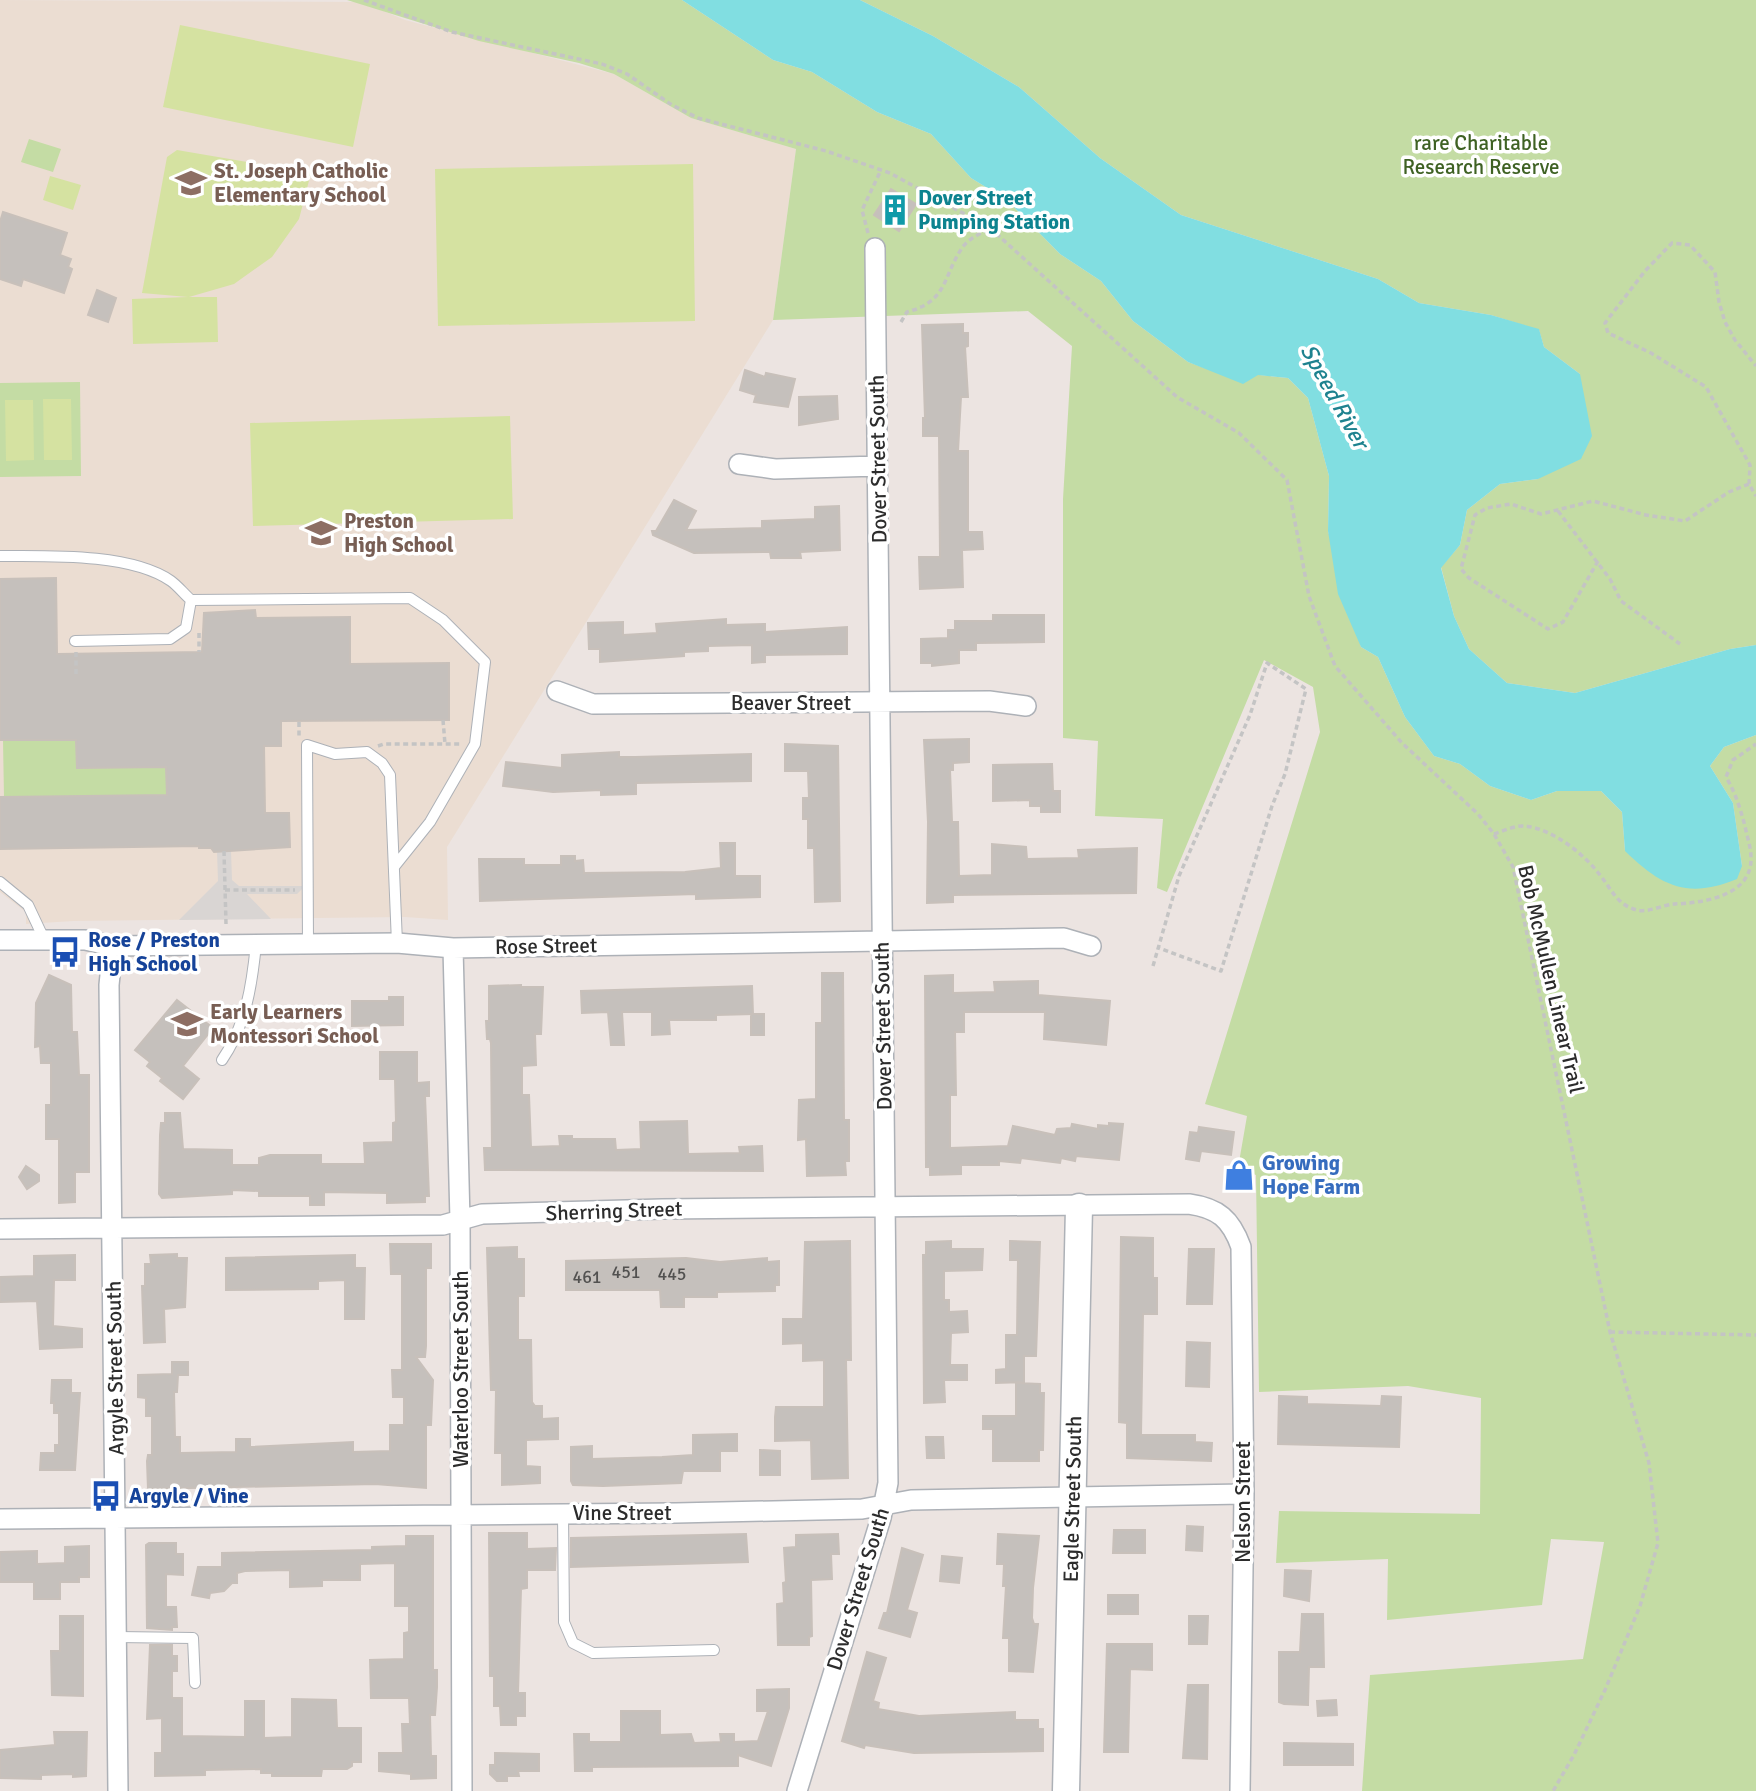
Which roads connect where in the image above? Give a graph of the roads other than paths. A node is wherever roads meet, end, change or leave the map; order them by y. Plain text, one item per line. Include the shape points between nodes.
1 (875, 248) road end
2 (739, 464) dead end
3 (878, 466) junction
4 (0, 556) edge
5 (191, 600) junction
6 (75, 641) road end
7 (557, 691) dead end
8 (880, 702) junction
9 (1026, 706) dead end
10 (394, 867) junction
11 (0, 882) edge
12 (44, 939) junction
13 (0, 940) edge
14 (882, 940) junction
15 (308, 943) junction
16 (397, 943) junction
17 (256, 944) junction
18 (113, 946) junction
19 (1091, 946) dead end
20 (453, 948) junction
21 (222, 1060) dead end
22 (885, 1206) junction
23 (1079, 1207) junction
24 (1226, 1217) joint
25 (460, 1220) junction
26 (113, 1228) junction
27 (0, 1229) edge
28 (1244, 1494) junction
29 (1073, 1496) junction
30 (884, 1504) junction
31 (462, 1513) junction
32 (564, 1513) junction
33 (117, 1517) junction
34 (0, 1519) edge
35 (117, 1637) junction
36 (714, 1650) dead end
37 (195, 1683) dead end
38 (118, 1791) edge
39 (463, 1791) edge
40 (797, 1791) edge
41 (1066, 1791) edge
42 (1240, 1791) edge

1 - 3 street, Dover Street South
2 - 3 street via 775,469
3 - 8 street, Dover Street South
4 - 5 lane via 110,561 141,568 171,581
5 - 6 lane via 186,628 170,639
5 - 10 lane via 410,598 443,620 485,662 475,744 430,822
7 - 8 street, Beaver Street via 593,704
8 - 9 street, Beaver Street via 989,701
8 - 14 street, Dover Street South
10 - 15 lane via 390,775 382,763 367,752 335,754 307,745
10 - 16 lane
11 - 12 lane via 28,905
12 - 13 street, Rose Street
12 - 18 street, Rose Street
14 - 19 street, Rose Street via 1064,937
14 - 20 street, Rose Street
14 - 22 street, Dover Street South
15 - 16 street, Rose Street
15 - 17 street, Rose Street
16 - 20 street, Rose Street
17 - 18 street, Rose Street
17 - 21 lane via 238,1036
18 - 26 street, Argyle Street South via 109,985
20 - 25 street, Waterloo Street South
22 - 23 street, Sherring Street
22 - 25 street, Sherring Street via 496,1214
22 - 30 street, Dover Street South via 888,1483
23 - 24 street, Sherring Street via 1189,1204 1210,1206
23 - 29 street, Eagle Street South
24 - 28 street, Nelson Street via 1241,1247
25 - 26 street, Sherring Street via 443,1225
25 - 31 street, Waterloo Street South
26 - 27 street, Sherring Street
26 - 33 street, Argyle Street South
28 - 29 street, Vine Street
28 - 42 street, Nelson Street
29 - 30 street, Vine Street
29 - 41 street, Eagle Street South
30 - 32 street, Vine Street via 862,1509
30 - 40 street, Dover Street South
31 - 32 street, Vine Street
31 - 33 street, Vine Street
31 - 39 street, Waterloo Street South
32 - 36 lane via 564,1622 573,1643 593,1653
33 - 34 street, Vine Street
33 - 35 street, Argyle Street South
35 - 37 lane via 193,1638
35 - 38 street, Argyle Street South

